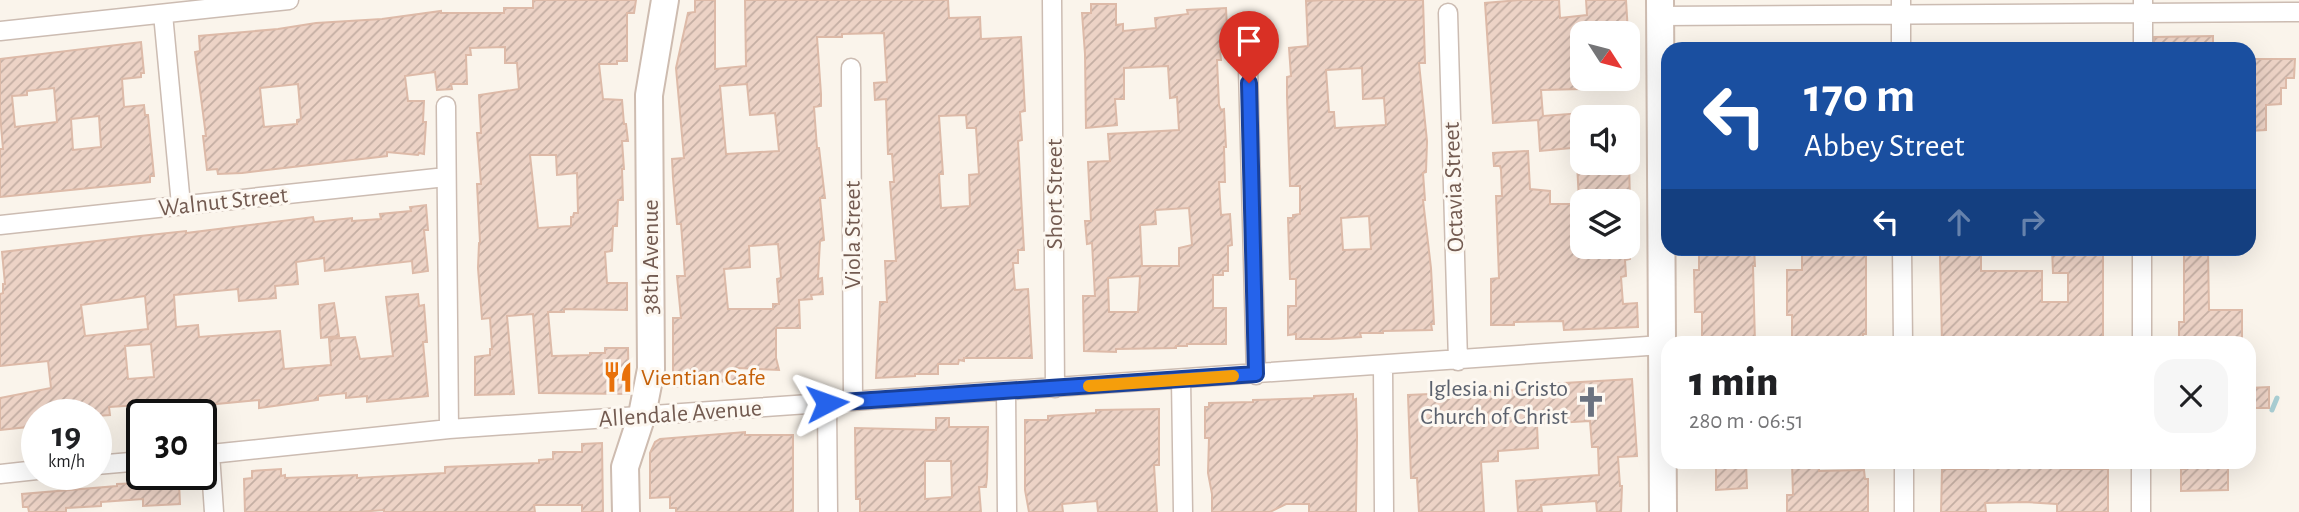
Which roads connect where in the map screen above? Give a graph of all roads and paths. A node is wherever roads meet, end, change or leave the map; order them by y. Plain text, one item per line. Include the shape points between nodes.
1 (289, 0) edge
2 (665, 0) edge
3 (1052, 0) edge
4 (2143, 6) edge
5 (1660, 8) edge
6 (1901, 8) edge
7 (2299, 12) edge
8 (163, 13) junction
9 (1448, 13) dead end
10 (1247, 30) dead end
11 (0, 31) edge
12 (1901, 42) edge
13 (2143, 42) edge
14 (851, 68) dead end
15 (446, 106) dead end
16 (1661, 176) edge
17 (446, 177) junction
18 (181, 205) junction
19 (0, 225) edge
20 (1661, 256) edge
21 (1902, 256) edge
22 (2142, 256) edge
23 (1662, 336) edge
24 (1903, 336) edge
25 (2142, 336) edge
26 (1661, 345) edge
27 (1458, 361) junction
28 (1383, 366) junction
29 (1256, 374) junction
30 (1181, 379) junction
31 (1055, 388) junction
32 (1006, 391) junction
33 (853, 401) junction
34 (827, 403) junction
35 (642, 415) junction
36 (449, 429) junction
37 (217, 453) edge
38 (1663, 469) edge
39 (1904, 469) edge
40 (2141, 469) edge
41 (21, 472) edge
42 (0, 474) edge
43 (211, 490) edge
44 (214, 512) edge
45 (626, 512) edge
46 (828, 512) edge
47 (1007, 512) edge
48 (1183, 512) edge
49 (1384, 512) edge
50 (1663, 512) edge
51 (1904, 512) edge
52 (2141, 512) edge

1 - 8 street
2 - 35 street, 38th Avenue via 649,95 651,369
3 - 31 street, Short Street
4 - 6 street
4 - 7 street
4 - 13 street
5 - 6 street
5 - 16 street
6 - 12 street
8 - 11 street
8 - 18 street
9 - 27 street, Octavia Street
10 - 29 street
14 - 33 street, Viola Street
15 - 17 street
17 - 18 street, Walnut Street
17 - 36 street
18 - 19 street, Walnut Street
20 - 23 street
21 - 24 street
22 - 25 street
26 - 27 street, Allendale Avenue
27 - 28 street, Allendale Avenue
28 - 29 street, Allendale Avenue
28 - 49 street
29 - 30 street, Allendale Avenue
30 - 31 street, Allendale Avenue
30 - 48 street
31 - 32 street, Allendale Avenue
32 - 33 street, Allendale Avenue
32 - 47 street
33 - 34 street, Allendale Avenue
34 - 35 street, Allendale Avenue
34 - 46 street
35 - 36 street, Allendale Avenue
35 - 45 street, 38th Avenue via 625,467
36 - 37 street, Allendale Avenue
38 - 50 street
39 - 51 street
40 - 52 street
41 - 42 street
43 - 44 street

